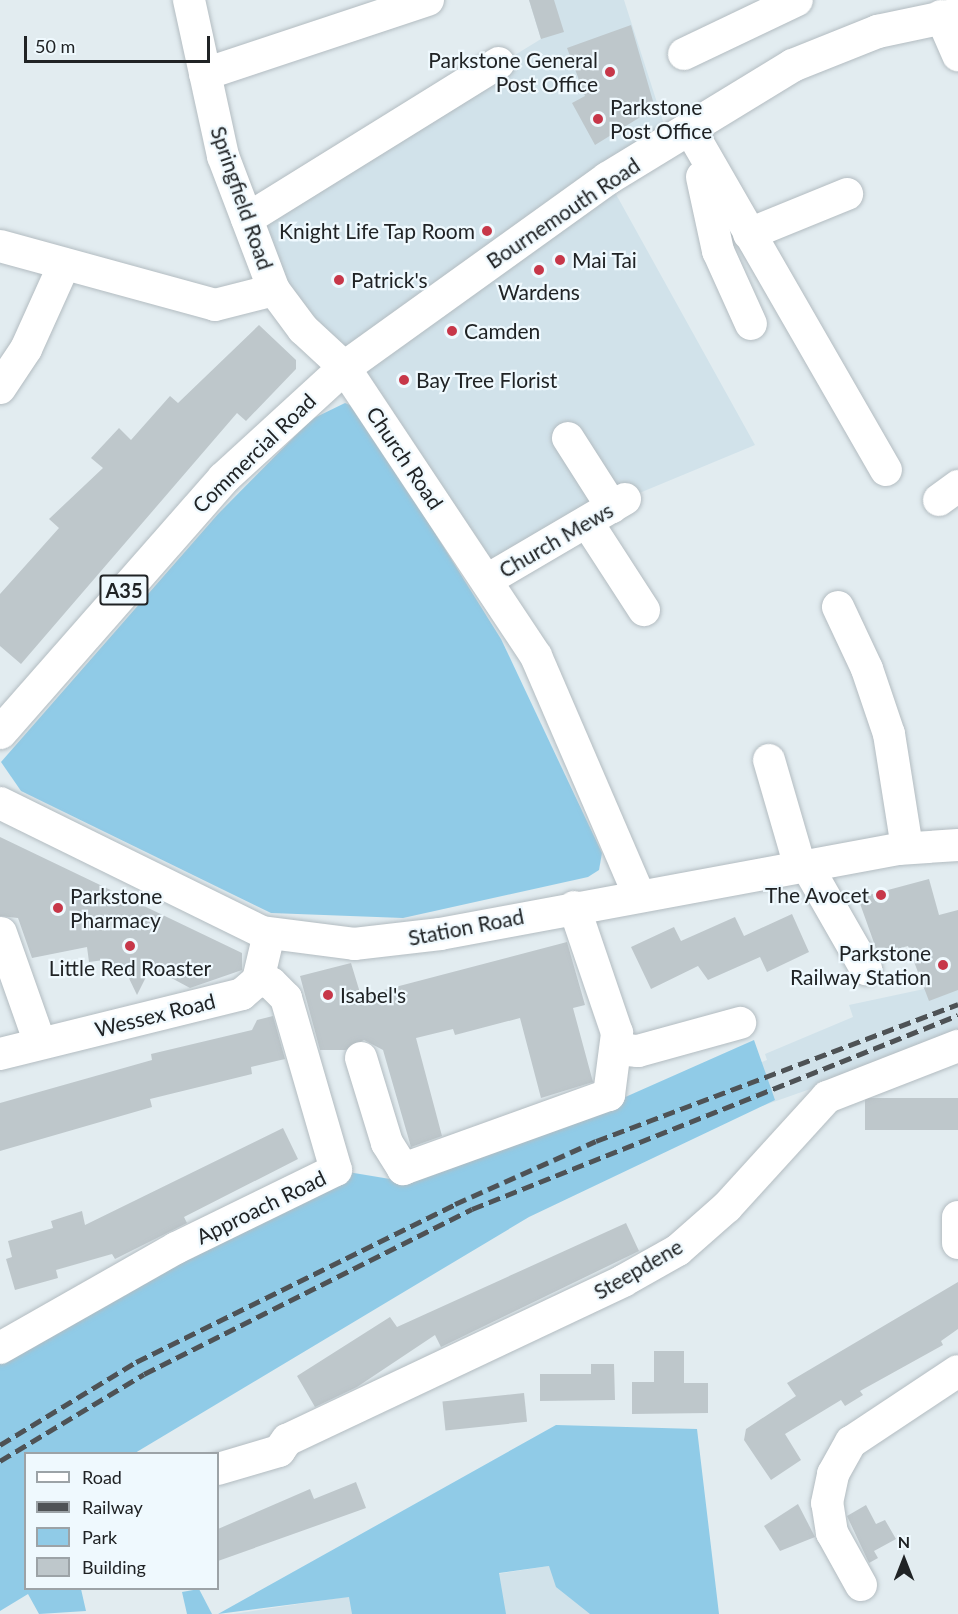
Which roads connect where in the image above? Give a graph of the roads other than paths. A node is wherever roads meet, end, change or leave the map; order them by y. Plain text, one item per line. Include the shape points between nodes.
1 (189, 0) edge
2 (428, 0) edge
3 (797, 0) edge
4 (953, 9) edge
5 (684, 54) dead end
6 (958, 55) edge
7 (499, 63) dead end
8 (205, 74) junction
9 (687, 133) junction
10 (847, 194) dead end
11 (247, 219) junction
12 (749, 234) junction
13 (0, 246) edge
14 (64, 265) junction
15 (274, 290) junction
16 (751, 324) dead end
17 (344, 367) junction
18 (0, 388) edge
19 (568, 438) dead end
20 (886, 470) dead end
21 (608, 510) junction
22 (487, 580) junction
23 (838, 607) dead end
24 (644, 610) dead end
25 (0, 732) edge
26 (769, 760) dead end
27 (0, 802) edge
28 (958, 844) edge
29 (907, 848) junction
30 (804, 867) junction
31 (639, 895) junction
32 (574, 907) junction
33 (1, 933) edge
34 (269, 934) junction
35 (866, 969) dead end
36 (258, 980) junction
37 (740, 1023) dead end
38 (40, 1043) junction
39 (958, 1046) edge
40 (618, 1049) junction
41 (0, 1054) edge
42 (361, 1058) dead end
43 (958, 1217) edge
44 (958, 1243) edge
45 (0, 1348) edge
46 (955, 1381) edge
47 (219, 1469) edge
48 (861, 1585) dead end

1 - 8 street, Springfield Road
2 - 8 street
3 - 5 street
4 - 6 street
4 - 9 highway, Bournemouth Road / A35 via 878,31 792,65
7 - 11 street
8 - 11 street, Springfield Road via 223,156
9 - 12 street
9 - 16 street via 710,196 718,251
9 - 17 highway, Bournemouth Road / A35 via 607,178
10 - 12 street
11 - 15 street, Springfield Road
12 - 20 street
13 - 14 street
14 - 15 street via 215,306
14 - 18 street via 26,349
15 - 17 street, Church Road via 303,330
17 - 22 street, Church Road
17 - 25 highway, Commercial Road / A35 via 223,477
19 - 21 street
21 - 22 street, Church Mews
21 - 24 street
22 - 31 street, Church Road via 537,656
23 - 29 street via 867,669 889,734
26 - 30 street
27 - 34 street, Station Road
28 - 29 street, Station Road
29 - 30 street, Station Road
30 - 31 street, Station Road
30 - 35 street
31 - 32 street, Station Road
32 - 34 street, Station Road via 387,943
32 - 40 street via 617,1033
33 - 38 street
34 - 36 street
36 - 38 street, Wessex Road via 242,994
36 - 45 street, Approach Road via 271,983 286,998 336,1170 176,1248
37 - 40 street via 638,1051
38 - 41 street, Wessex Road
39 - 47 street, Steepdene via 827,1096 726,1207 678,1250 308,1440
40 - 42 street via 609,1095 403,1169 387,1143
43 - 44 street
46 - 48 street via 851,1442 832,1474 827,1503 832,1533

